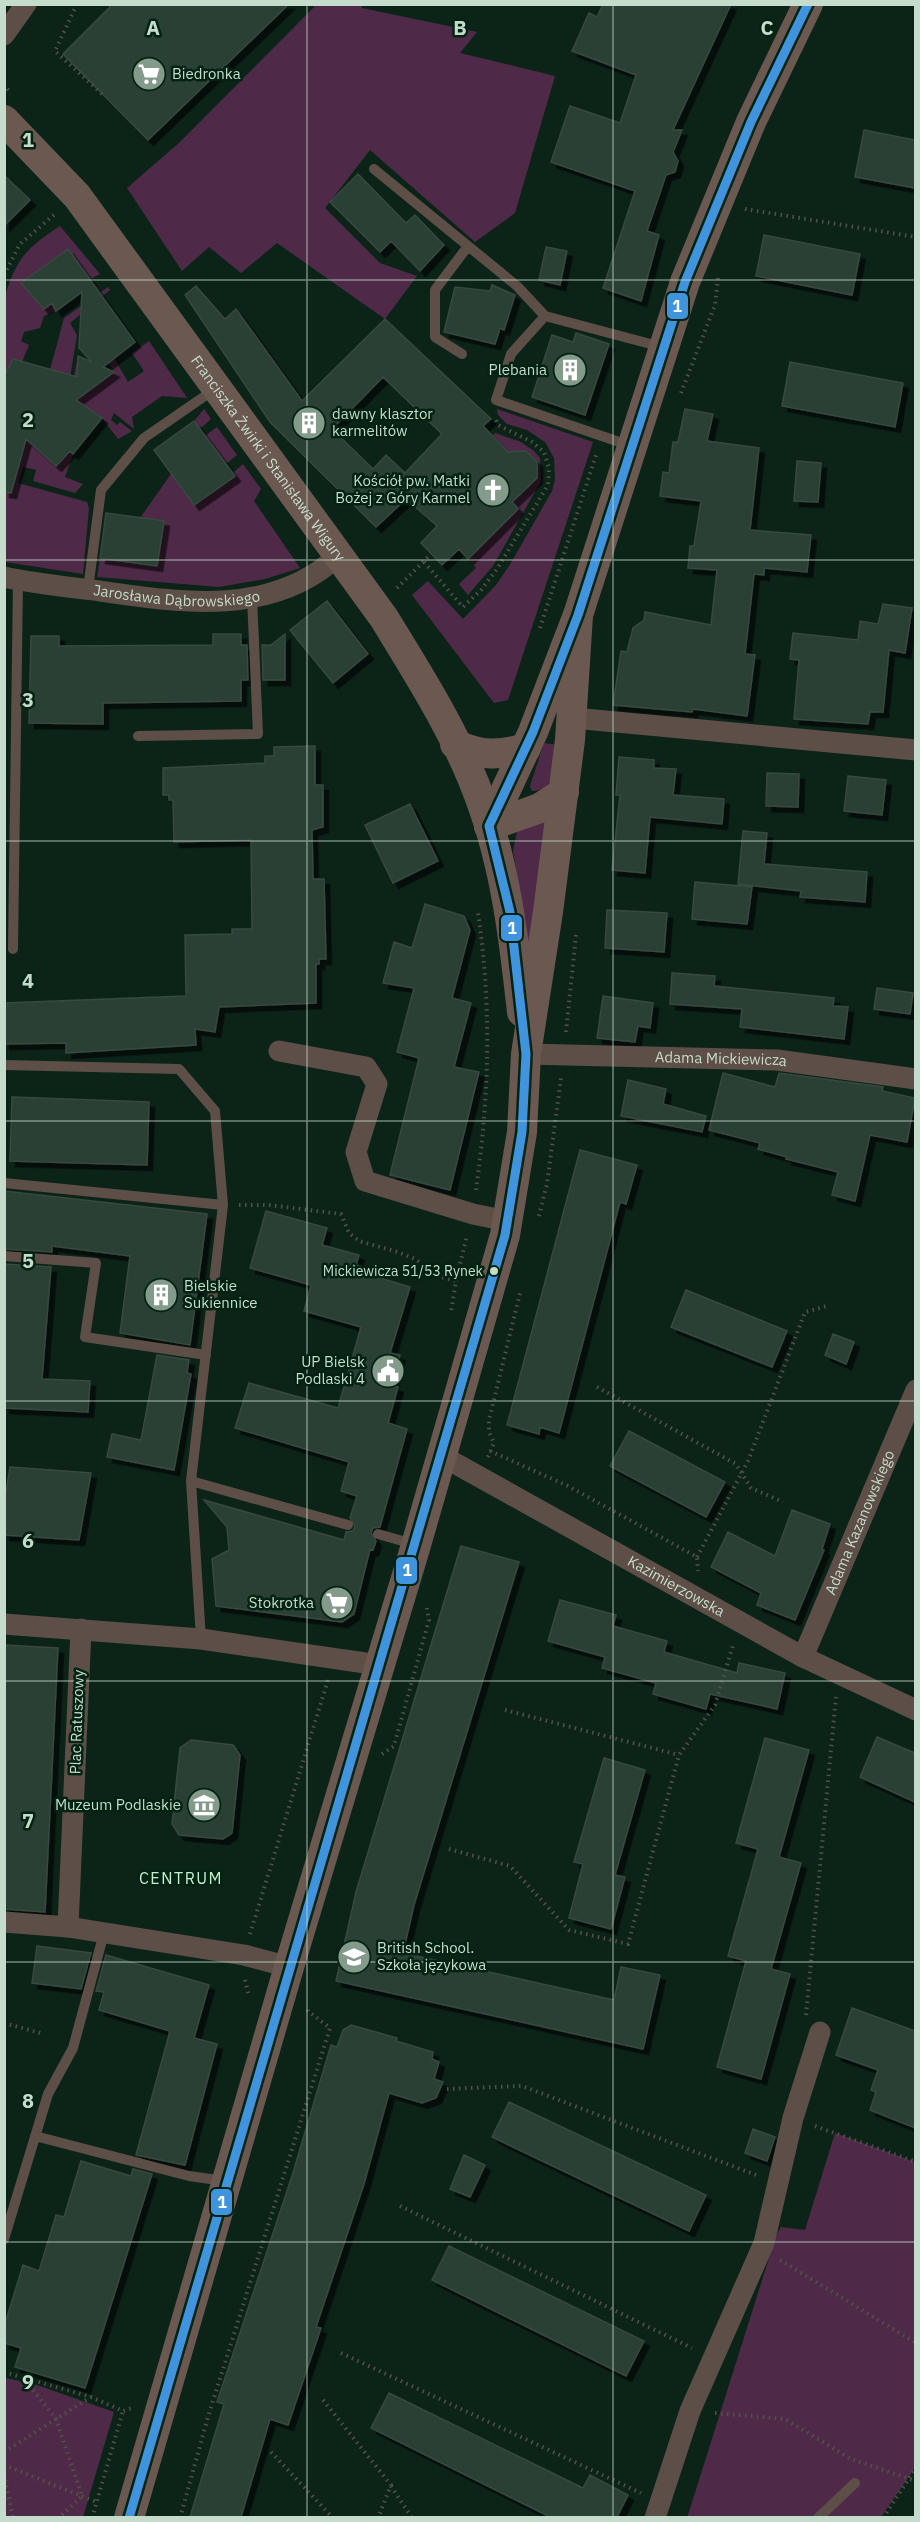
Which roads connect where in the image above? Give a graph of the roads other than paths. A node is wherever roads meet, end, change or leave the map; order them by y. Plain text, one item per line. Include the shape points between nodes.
1 (26, 4) edge
2 (808, 4) edge
3 (4, 35) edge
4 (4, 120) edge
5 (374, 169) dead end
6 (468, 246) junction
7 (545, 316) junction
8 (662, 347) junction
9 (462, 354) dead end
10 (218, 387) junction
11 (631, 446) junction
12 (339, 555) junction
13 (11, 578) edge
14 (88, 589) junction
15 (252, 597) junction
16 (578, 615) junction
17 (573, 718) junction
18 (138, 736) dead end
19 (455, 744) junction
20 (526, 748) junction
21 (915, 750) edge
22 (564, 792) junction
23 (489, 826) junction
24 (13, 949) dead end
25 (279, 1051) dead end
26 (526, 1054) junction
27 (4, 1065) edge
28 (915, 1079) edge
29 (4, 1183) edge
30 (223, 1205) junction
31 (507, 1221) junction
32 (4, 1256) edge
33 (206, 1356) junction
34 (915, 1390) edge
35 (442, 1456) junction
36 (191, 1481) junction
37 (348, 1525) dead end
38 (378, 1534) dead end
39 (416, 1545) junction
40 (4, 1624) edge
41 (81, 1629) junction
42 (201, 1639) junction
43 (803, 1658) junction
44 (379, 1665) junction
45 (915, 1710) edge
46 (4, 1922) edge
47 (68, 1927) junction
48 (104, 1933) junction
49 (289, 1967) junction
50 (812, 2027) road end
51 (35, 2136) junction
52 (228, 2182) junction
53 (4, 2239) edge
54 (855, 2483) dead end
55 (658, 2510) edge
56 (129, 2517) edge
57 (818, 2517) edge

1 - 3 street
2 - 8 main road via 751,122
4 - 10 main road, Franciszka Żwirki i Stanisława Wigury via 77,196
5 - 6 lane
6 - 7 lane via 517,286
6 - 9 lane via 435,290 435,337
7 - 8 lane
7 - 11 lane via 510,354 496,400
8 - 11 main road
10 - 12 main road, Franciszka Żwirki i Stanisława Wigury
10 - 14 lane via 144,438 101,490
11 - 16 main road
12 - 15 street, Jarosława Dąbrowskiego via 313,578
12 - 19 main road, Franciszka Żwirki i Stanisława Wigury via 384,618
13 - 14 street, Jarosława Dąbrowskiego
13 - 24 lane
14 - 15 street, Jarosława Dąbrowskiego via 184,601 219,602
15 - 18 lane via 258,734
16 - 17 main road
16 - 20 main road
17 - 21 street
17 - 22 main road
19 - 20 main road via 486,755 504,755
19 - 23 main road, Franciszka Żwirki i Stanisława Wigury
20 - 23 main road
22 - 23 main road via 540,808
22 - 26 main road
23 - 26 main road via 510,912
25 - 31 street via 366,1067 377,1084 356,1152 364,1181
26 - 28 street, Adama Mickiewicza via 777,1060
26 - 31 main road via 522,1132
27 - 30 lane via 179,1070 215,1111
29 - 30 lane
30 - 33 lane
31 - 35 main road
32 - 33 lane via 96,1263 86,1337
33 - 36 lane
34 - 43 street, Adama Kazanowskiego
35 - 39 main road
35 - 43 street, Kazimierzowska
36 - 37 lane
36 - 42 lane
38 - 39 lane
39 - 44 main road
40 - 41 street
41 - 42 street
41 - 47 street, Plac Ratuszowy
42 - 44 street
43 - 45 street, Kazimierzowska
44 - 49 main road
46 - 47 street
47 - 48 street
48 - 49 street via 244,1954
48 - 51 lane via 73,2048 48,2094
49 - 52 main road
50 - 55 street via 764,2243 690,2411
51 - 52 lane via 189,2176
51 - 53 lane
52 - 56 main road
54 - 57 lane

